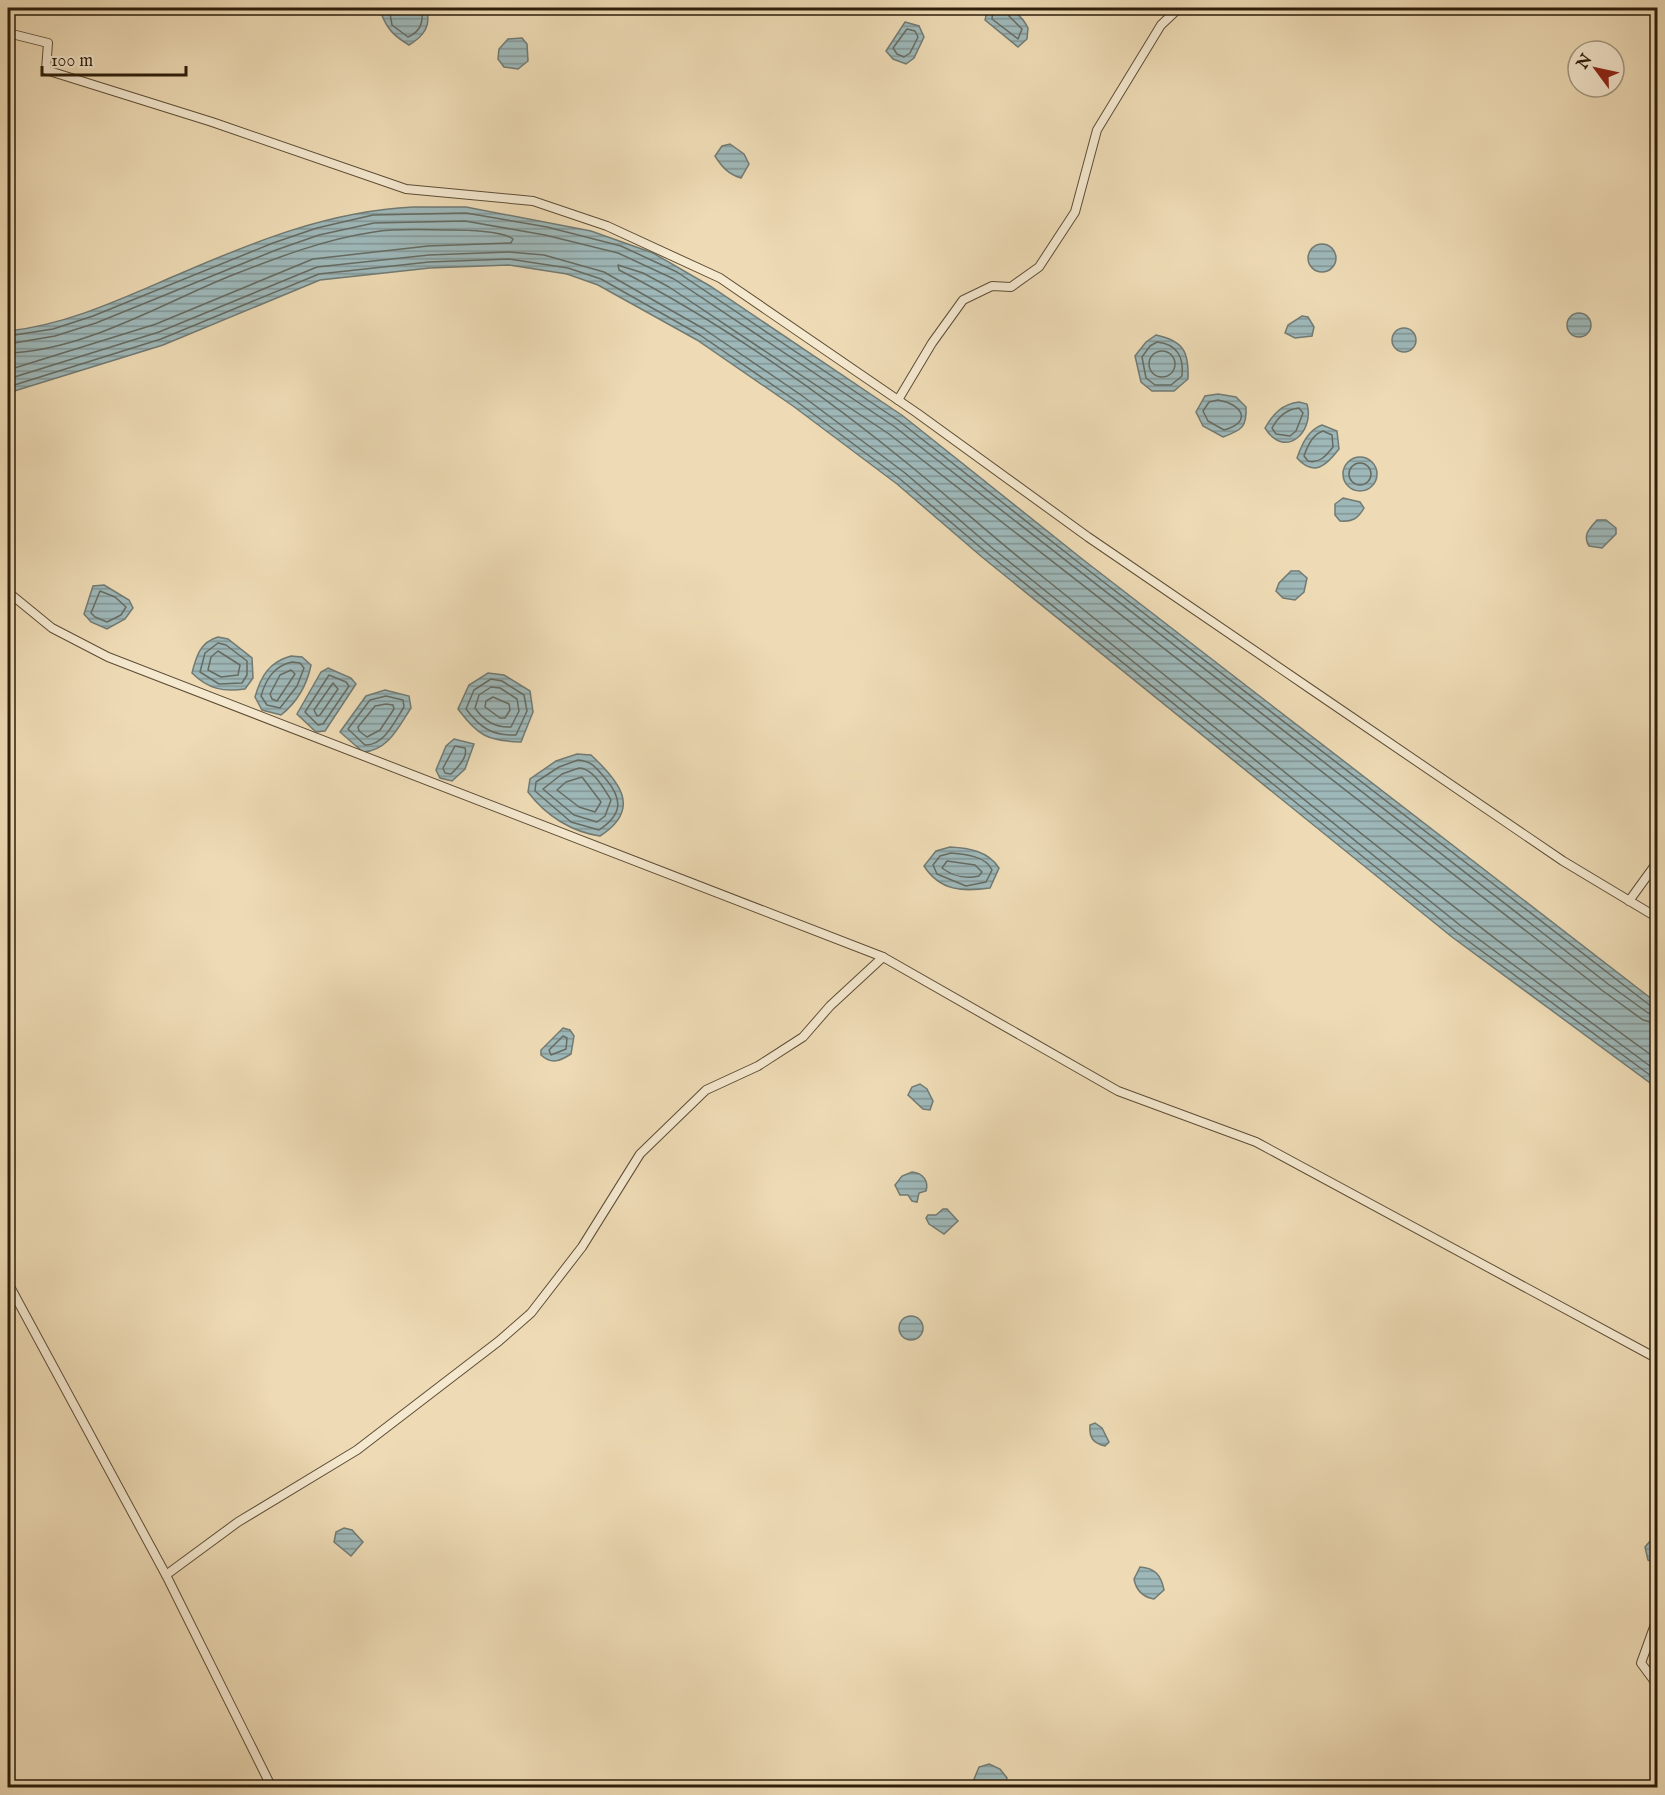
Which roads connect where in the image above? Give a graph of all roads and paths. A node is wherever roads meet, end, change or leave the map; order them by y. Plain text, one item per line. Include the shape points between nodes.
1 (1179, 8) edge
2 (8, 33) edge
3 (898, 400) junction
4 (8, 592) edge
5 (1658, 861) edge
6 (1629, 901) junction
7 (1658, 918) edge
8 (883, 957) junction
9 (8, 1283) edge
10 (1658, 1359) edge
11 (166, 1575) junction
12 (1658, 1616) edge
13 (1658, 1686) edge
14 (272, 1788) edge

1 - 3 street via 1161,25 1097,130 1075,212 1039,267 1011,287 992,286 963,300
2 - 3 street via 48,43 46,70 406,189 533,201 607,226 720,278
3 - 6 street via 1107,551 1563,861
4 - 8 street via 51,628 108,657
5 - 6 street
6 - 7 street
8 - 10 street via 1118,1090 1256,1142
8 - 11 street via 803,1037 758,1066 706,1090 640,1154 582,1247 531,1313 499,1341 357,1450 238,1522
9 - 11 street
11 - 14 street
12 - 13 street via 1641,1663

